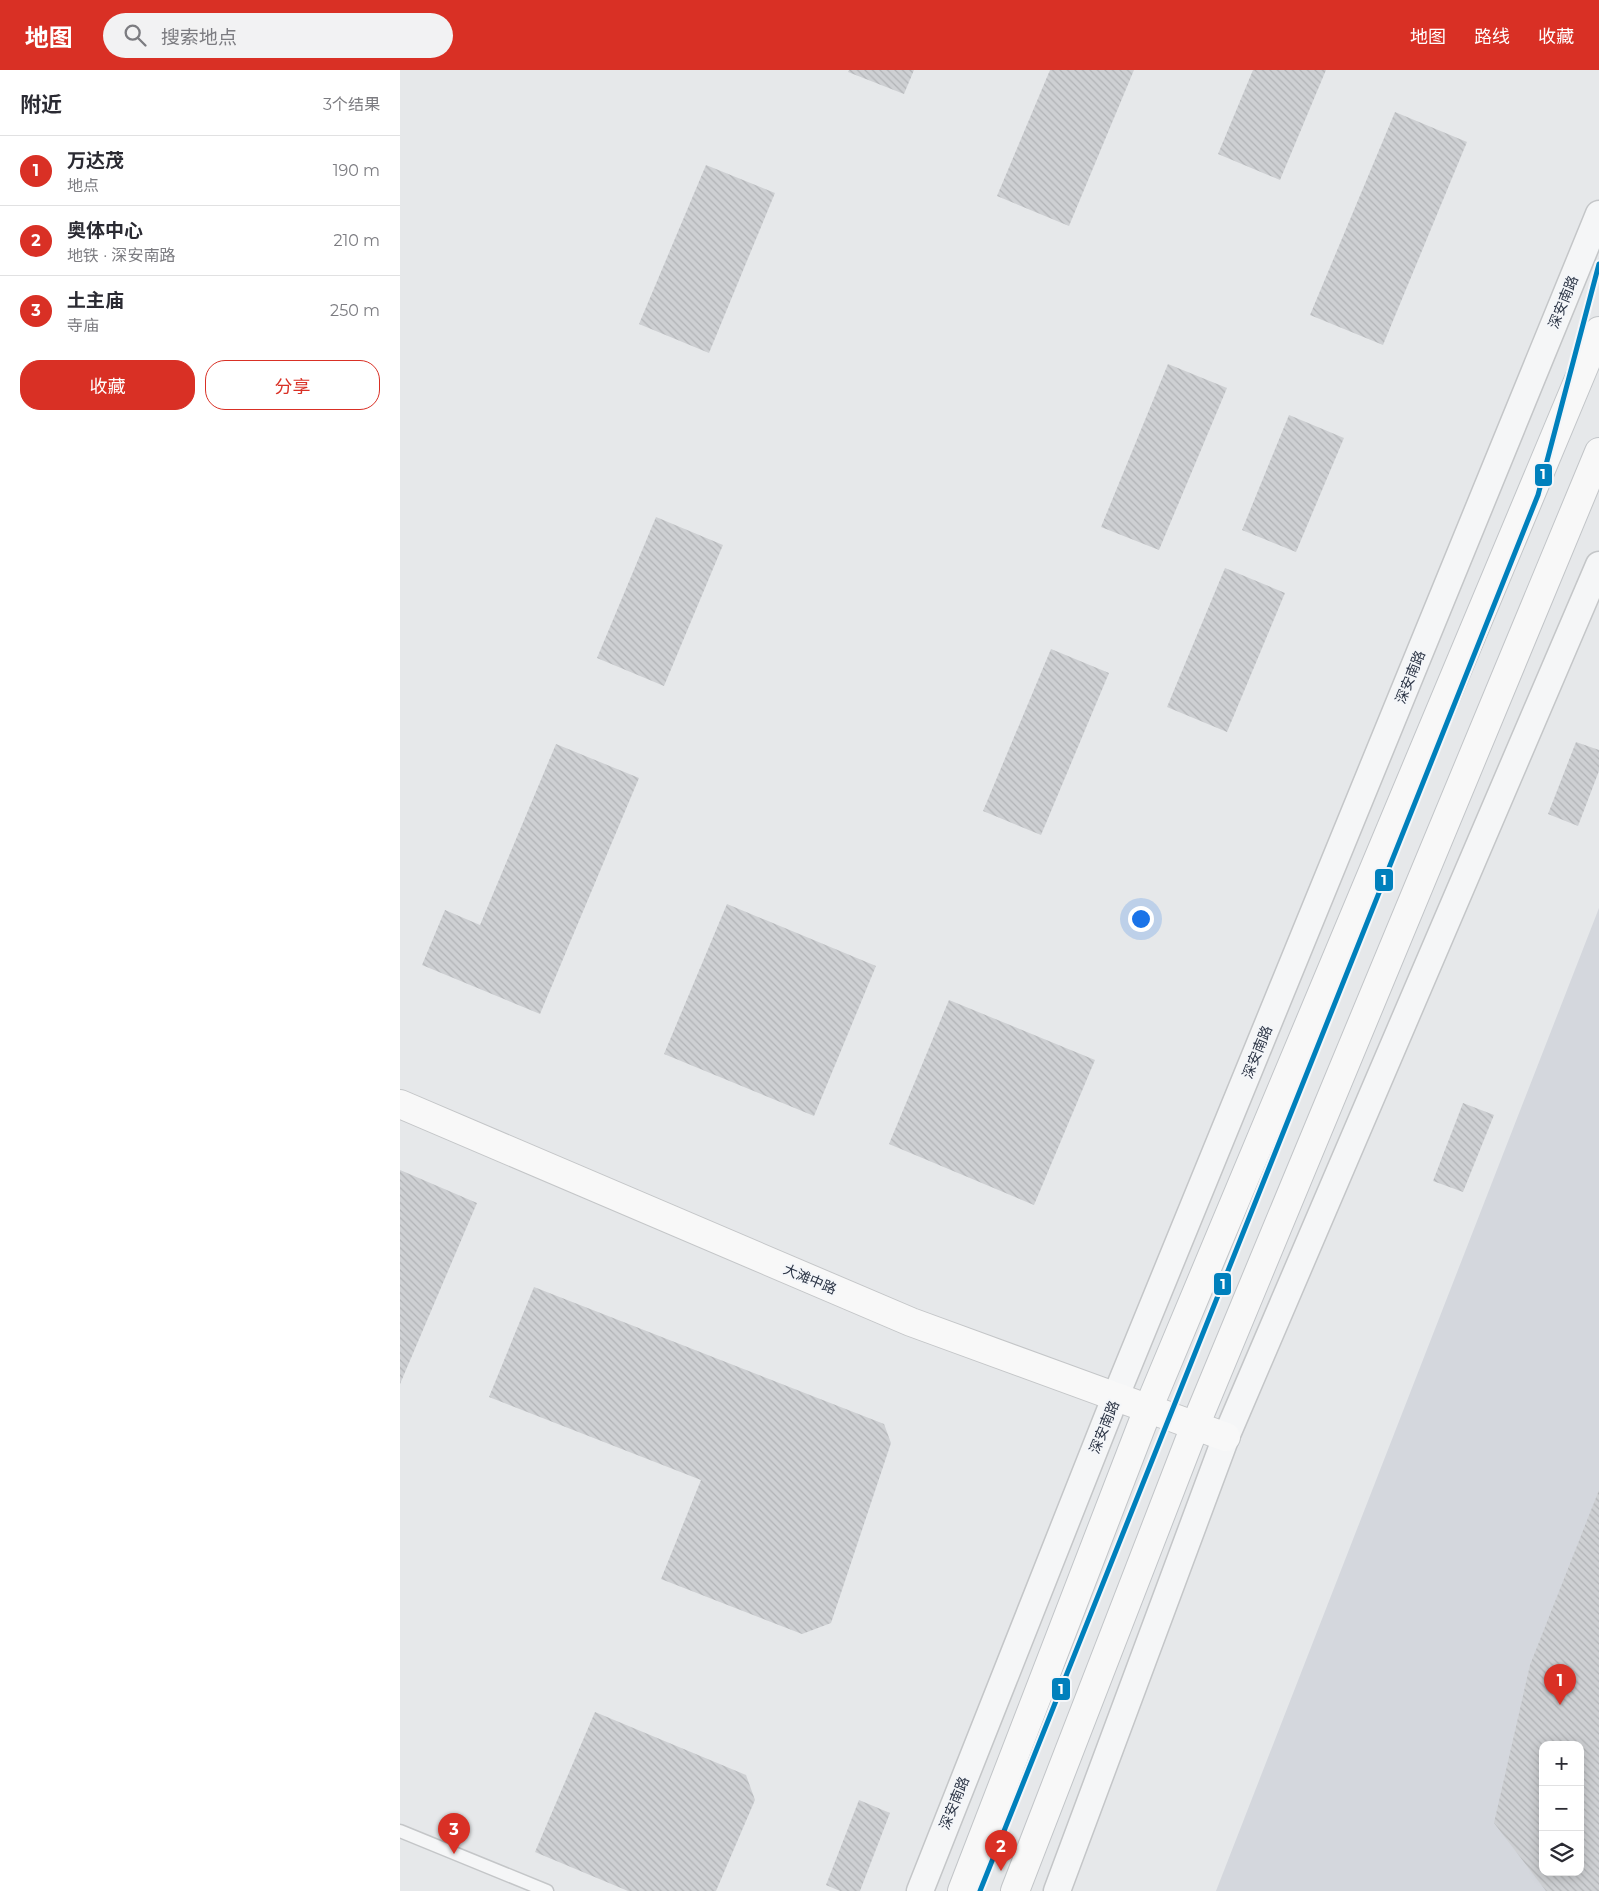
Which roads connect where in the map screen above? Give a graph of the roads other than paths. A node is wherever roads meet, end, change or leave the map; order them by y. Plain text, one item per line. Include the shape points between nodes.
1 (1599, 214) edge
2 (1599, 331) edge
3 (1599, 452) edge
4 (1599, 565) edge
5 (400, 1104) edge
6 (1115, 1398) junction
7 (1148, 1410) junction
8 (1195, 1426) junction
9 (1226, 1437) junction
10 (400, 1831) edge
11 (547, 1891) edge
12 (920, 1891) edge
13 (962, 1891) edge
14 (1015, 1891) edge
15 (1057, 1891) edge

1 - 6 street, 深安南路
2 - 7 main road
3 - 8 main road
4 - 9 street
5 - 6 main road, 大滩中路 via 911,1322
6 - 7 main road, 大滩中路
6 - 12 street, 深安南路
7 - 8 main road, 大滩中路
7 - 13 main road
8 - 9 main road, 大滩中路
8 - 14 main road
9 - 15 street
10 - 11 lane

